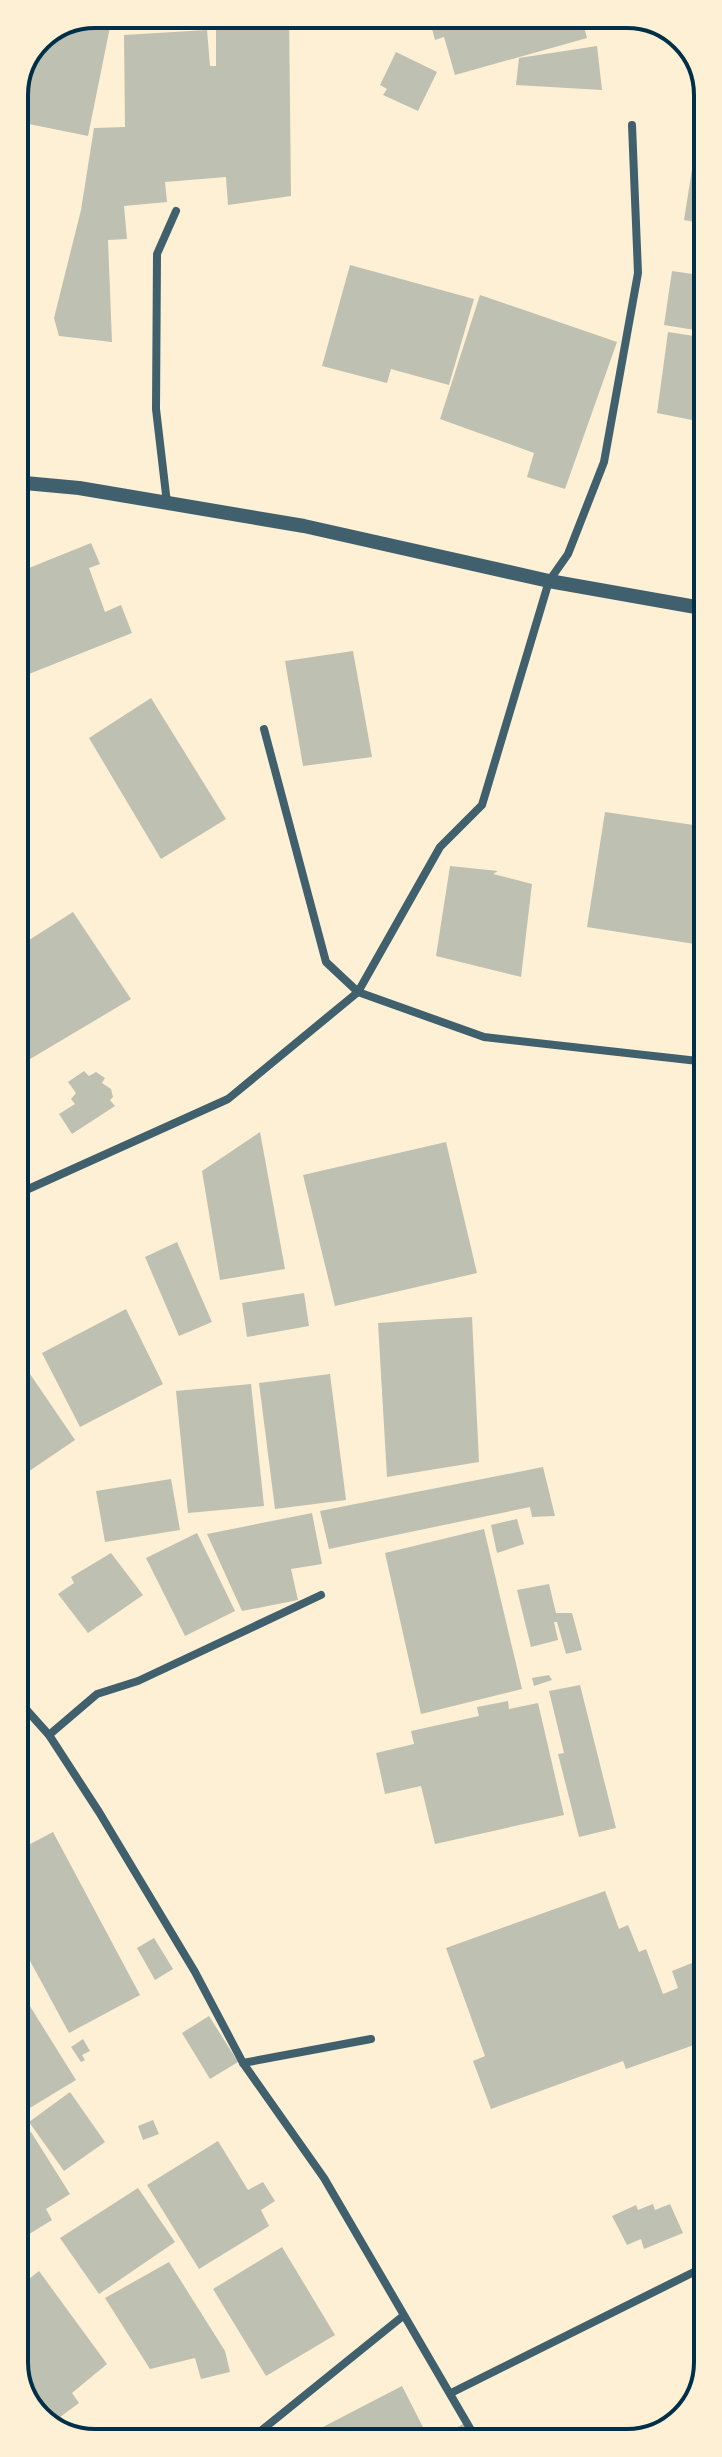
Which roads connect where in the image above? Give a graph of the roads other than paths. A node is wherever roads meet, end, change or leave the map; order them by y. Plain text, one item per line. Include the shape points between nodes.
1 (632, 125) dead end
2 (176, 211) dead end
3 (28, 483) edge
4 (167, 503) junction
5 (549, 581) junction
6 (694, 607) edge
7 (264, 729) dead end
8 (358, 992) junction
9 (694, 1061) edge
10 (28, 1189) edge
11 (321, 1595) dead end
12 (28, 1712) edge
13 (49, 1735) junction
14 (371, 2039) dead end
15 (243, 2063) junction
16 (694, 2272) edge
17 (403, 2316) junction
18 (451, 2393) junction
19 (263, 2429) edge
20 (471, 2429) edge

1 - 5 street via 638,273 604,462 568,554
2 - 4 street via 157,254 156,409
3 - 4 street
4 - 5 street via 304,526
5 - 6 street
5 - 8 street via 482,805 440,847
7 - 8 street via 326,962
8 - 9 street via 484,1037
8 - 10 street via 228,1099
11 - 13 street via 138,1681 97,1694
12 - 13 street
13 - 15 street via 195,1972
14 - 15 street
15 - 17 street via 324,2178
16 - 18 street
17 - 18 street
17 - 19 street
18 - 20 street

